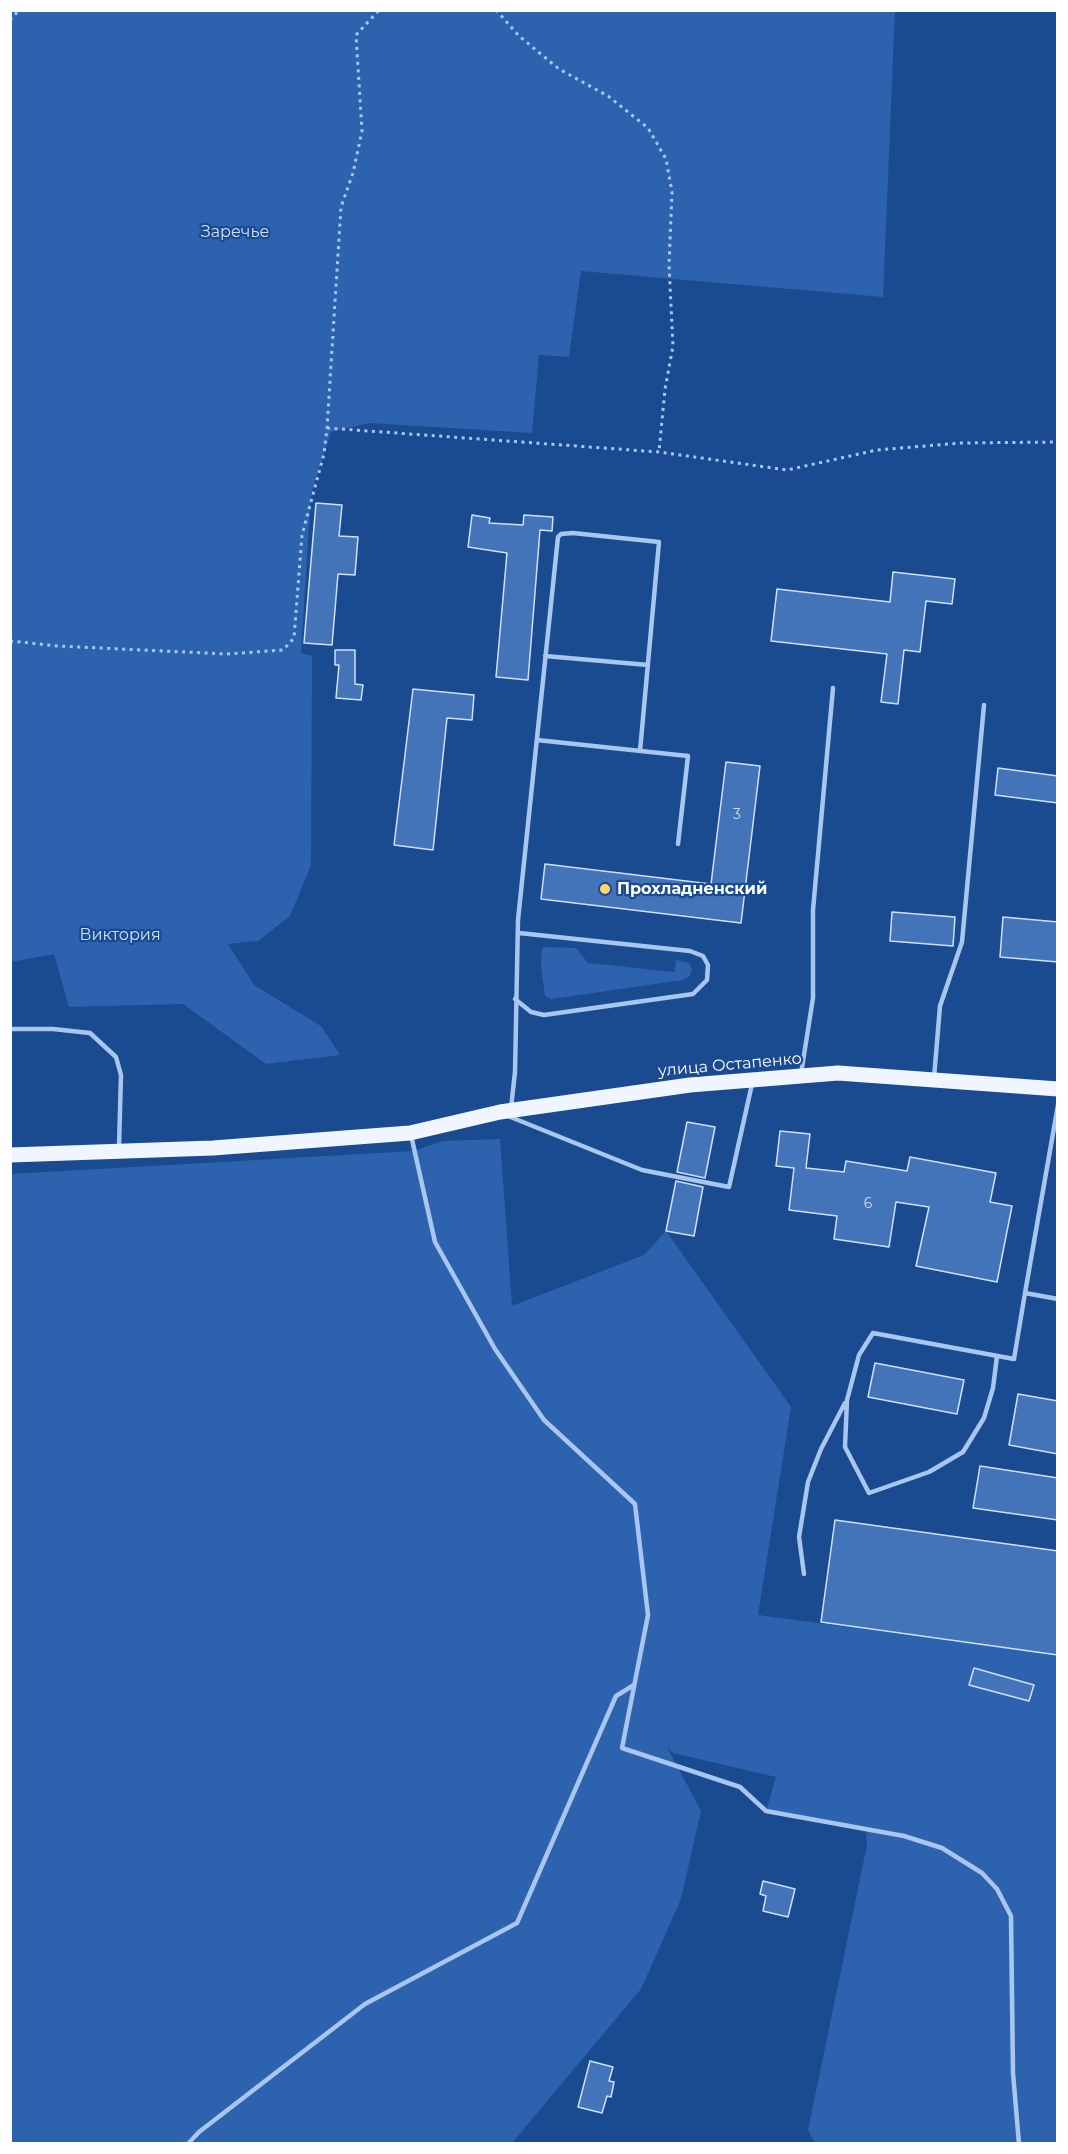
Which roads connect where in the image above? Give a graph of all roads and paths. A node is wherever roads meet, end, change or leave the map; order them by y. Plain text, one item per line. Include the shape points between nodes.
1 (19, 10) edge
2 (380, 10) edge
3 (496, 10) edge
4 (10, 20) edge
5 (327, 428) junction
6 (1058, 442) edge
7 (659, 452) junction
8 (10, 641) edge
9 (545, 656) junction
10 (648, 665) junction
11 (833, 688) dead end
12 (984, 705) dead end
13 (537, 740) junction
14 (640, 751) junction
15 (678, 843) dead end
16 (519, 933) junction
17 (515, 999) junction
18 (10, 1029) edge
19 (800, 1076) junction
20 (753, 1080) junction
21 (934, 1080) junction
22 (1058, 1089) edge
23 (1058, 1105) edge
24 (505, 1112) junction
25 (410, 1132) junction
26 (119, 1153) junction
27 (10, 1155) edge
28 (1025, 1293) junction
29 (1058, 1299) edge
30 (998, 1356) junction
31 (847, 1400) junction
32 (804, 1574) dead end
33 (634, 1685) junction
34 (188, 2144) edge
35 (1019, 2144) edge

1 - 4 path
2 - 5 path via 356,35 362,131 341,207
3 - 7 path via 519,36 559,69 608,96 648,128 666,159 672,192 669,265 673,346
5 - 7 path
5 - 8 path via 302,535 294,638 283,650 227,654
6 - 7 path via 961,443 878,450 788,470
9 - 10 lane
9 - 10 lane via 558,537 573,533 659,543
9 - 13 lane
10 - 14 lane
11 - 19 lane via 813,909 813,998
12 - 21 lane via 962,942 940,1006
13 - 14 lane
13 - 16 lane
14 - 15 lane via 688,756
16 - 17 lane
16 - 17 lane via 690,951 703,956 708,965 707,980 693,994 544,1015 531,1012
17 - 24 lane via 515,1072
18 - 26 lane via 90,1034 116,1058 121,1075
19 - 20 main road, улица Остапенко
19 - 21 main road, улица Остапенко via 838,1073
20 - 24 main road, улица Остапенко via 690,1085
20 - 24 lane via 729,1187 642,1170
21 - 22 main road, улица Остапенко
23 - 28 lane
24 - 25 main road, улица Остапенко
25 - 26 main road, улица Остапенко
25 - 33 lane via 435,1242 495,1349 544,1420 635,1504 648,1615
26 - 27 main road, улица Остапенко
28 - 29 lane
28 - 30 lane via 1014,1359
30 - 31 lane via 873,1334 859,1355
30 - 31 lane via 984,1418 963,1452 929,1472 869,1492 845,1447
31 - 32 lane via 808,1482 799,1537
33 - 34 lane via 616,1696 517,1923 365,2004
33 - 35 lane via 622,1748 740,1787 766,1811 904,1836 942,1848 982,1873 997,1889 1011,1916 1013,2073

